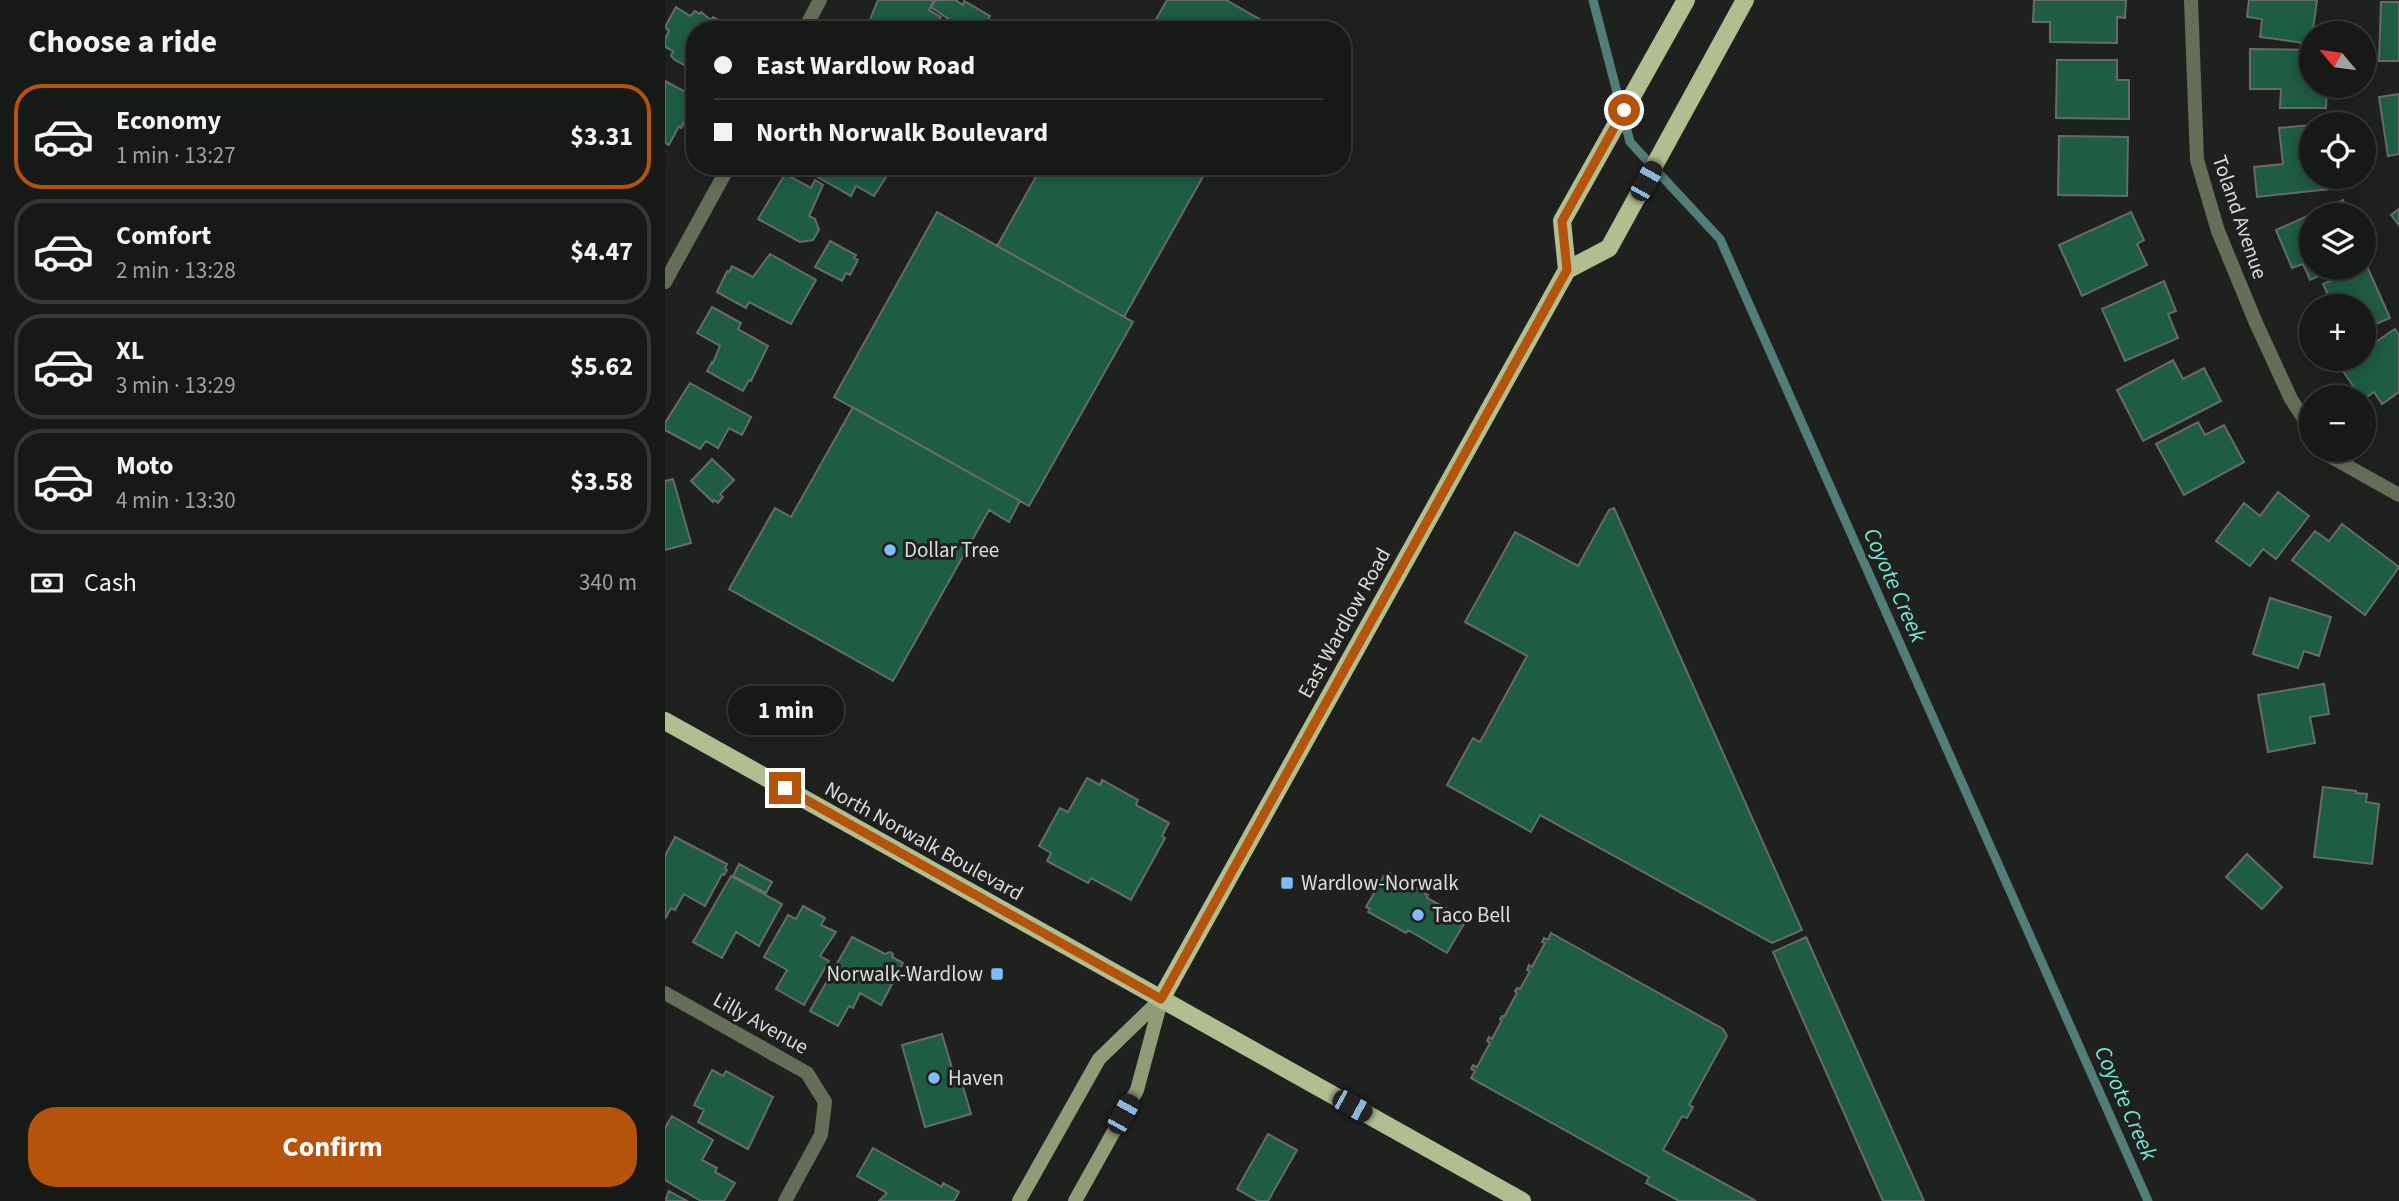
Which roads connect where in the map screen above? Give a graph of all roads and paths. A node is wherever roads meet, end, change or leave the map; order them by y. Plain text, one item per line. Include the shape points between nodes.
1 (820, 0) edge
2 (1686, 0) edge
3 (1745, 0) edge
4 (2191, 0) edge
5 (809, 21) edge
6 (724, 175) edge
7 (1567, 270) junction
8 (665, 282) edge
9 (2299, 411) edge
10 (2340, 462) edge
11 (2399, 495) edge
12 (665, 721) edge
13 (665, 993) edge
14 (1161, 999) junction
15 (785, 1201) edge
16 (1019, 1201) edge
17 (1075, 1201) edge
18 (1522, 1201) edge

1 - 5 street
2 - 7 main road via 1562,221
3 - 7 main road via 1609,248
4 - 9 street, Toland Avenue via 2197,160 2218,231
6 - 8 street
7 - 14 main road, East Wardlow Road
10 - 11 street
12 - 14 main road, North Norwalk Boulevard
13 - 15 street, Lilly Avenue via 807,1073 825,1102 821,1135
14 - 16 main road, East Wardlow Road via 1099,1059
14 - 17 main road, East Wardlow Road via 1137,1090
14 - 18 main road, North Norwalk Boulevard

